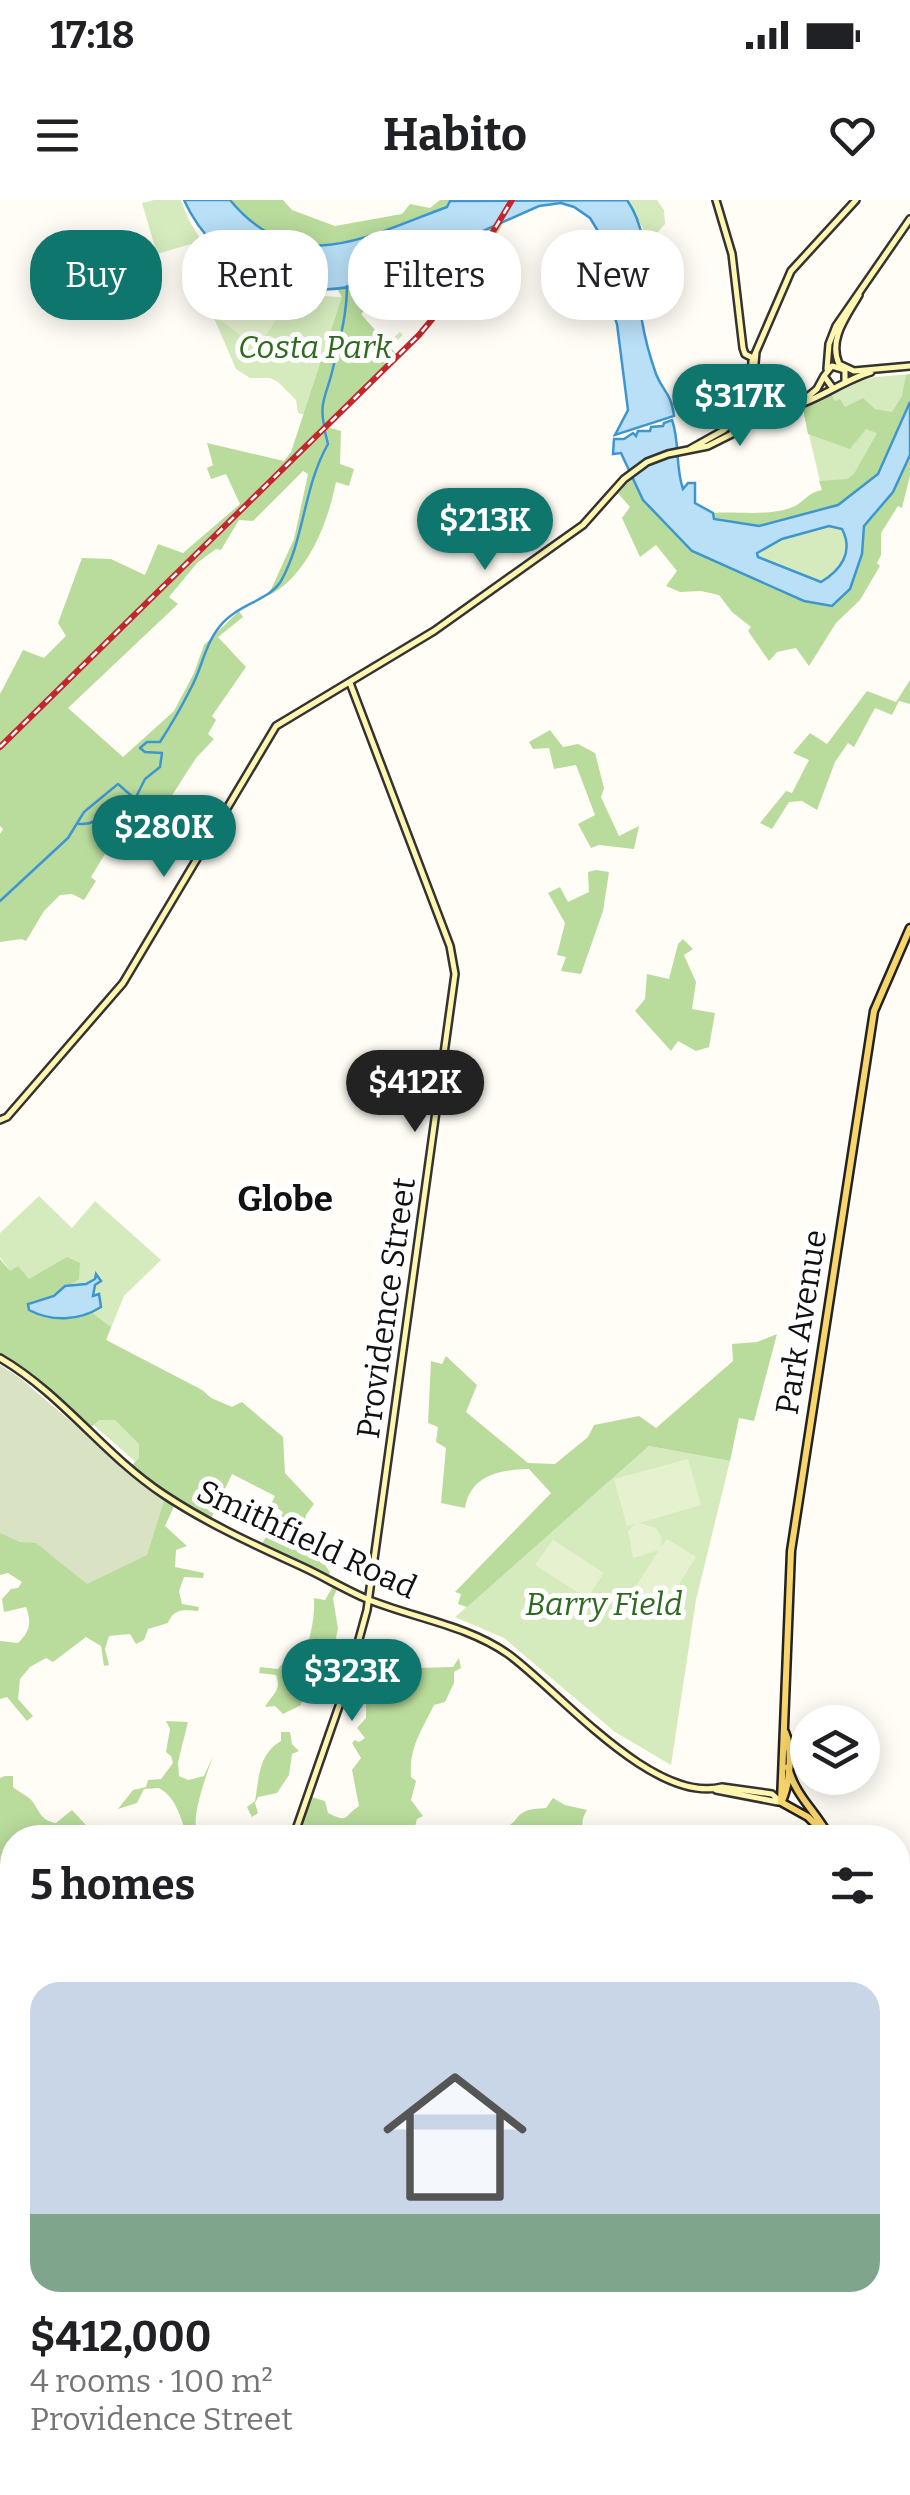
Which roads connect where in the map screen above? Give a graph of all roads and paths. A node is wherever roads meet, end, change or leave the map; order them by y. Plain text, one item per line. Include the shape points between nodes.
1 (716, 200) edge
2 (856, 200) edge
3 (910, 219) edge
4 (868, 279) junction
5 (755, 356) junction
6 (910, 366) edge
7 (842, 368) junction
8 (884, 368) junction
9 (826, 373) junction
10 (845, 383) junction
11 (832, 388) junction
12 (796, 406) junction
13 (748, 407) junction
14 (350, 683) junction
15 (910, 928) edge
16 (0, 1120) edge
17 (0, 1358) edge
18 (368, 1600) junction
19 (785, 1732) junction
20 (788, 1767) junction
21 (781, 1802) junction
22 (297, 1825) edge
23 (816, 1825) edge
24 (823, 1825) edge

1 - 5 main road via 732,254 742,348
2 - 5 main road via 792,268
3 - 4 main road
4 - 7 main road via 836,337
4 - 9 main road via 834,330
5 - 13 main road
6 - 8 main road
7 - 8 main road
7 - 9 main road
7 - 10 main road
8 - 10 main road
9 - 11 main road
9 - 12 main road
10 - 11 main road
11 - 12 main road
12 - 13 main road
13 - 14 main road via 728,436 628,475 583,525
14 - 16 main road via 276,726 122,983
14 - 18 main road, Providence Street via 455,967
15 - 19 main road, Park Avenue via 874,1011 845,1194 792,1547
17 - 18 main road, Smithfield Road via 159,1492
18 - 21 main road, Smithfield Road via 490,1644 640,1764 668,1778 772,1794
18 - 22 main road, Providence Street via 358,1649
19 - 20 main road, Park Avenue
19 - 21 main road, Park Avenue
20 - 21 main road, Park Avenue
20 - 24 main road via 797,1793
21 - 23 main road

